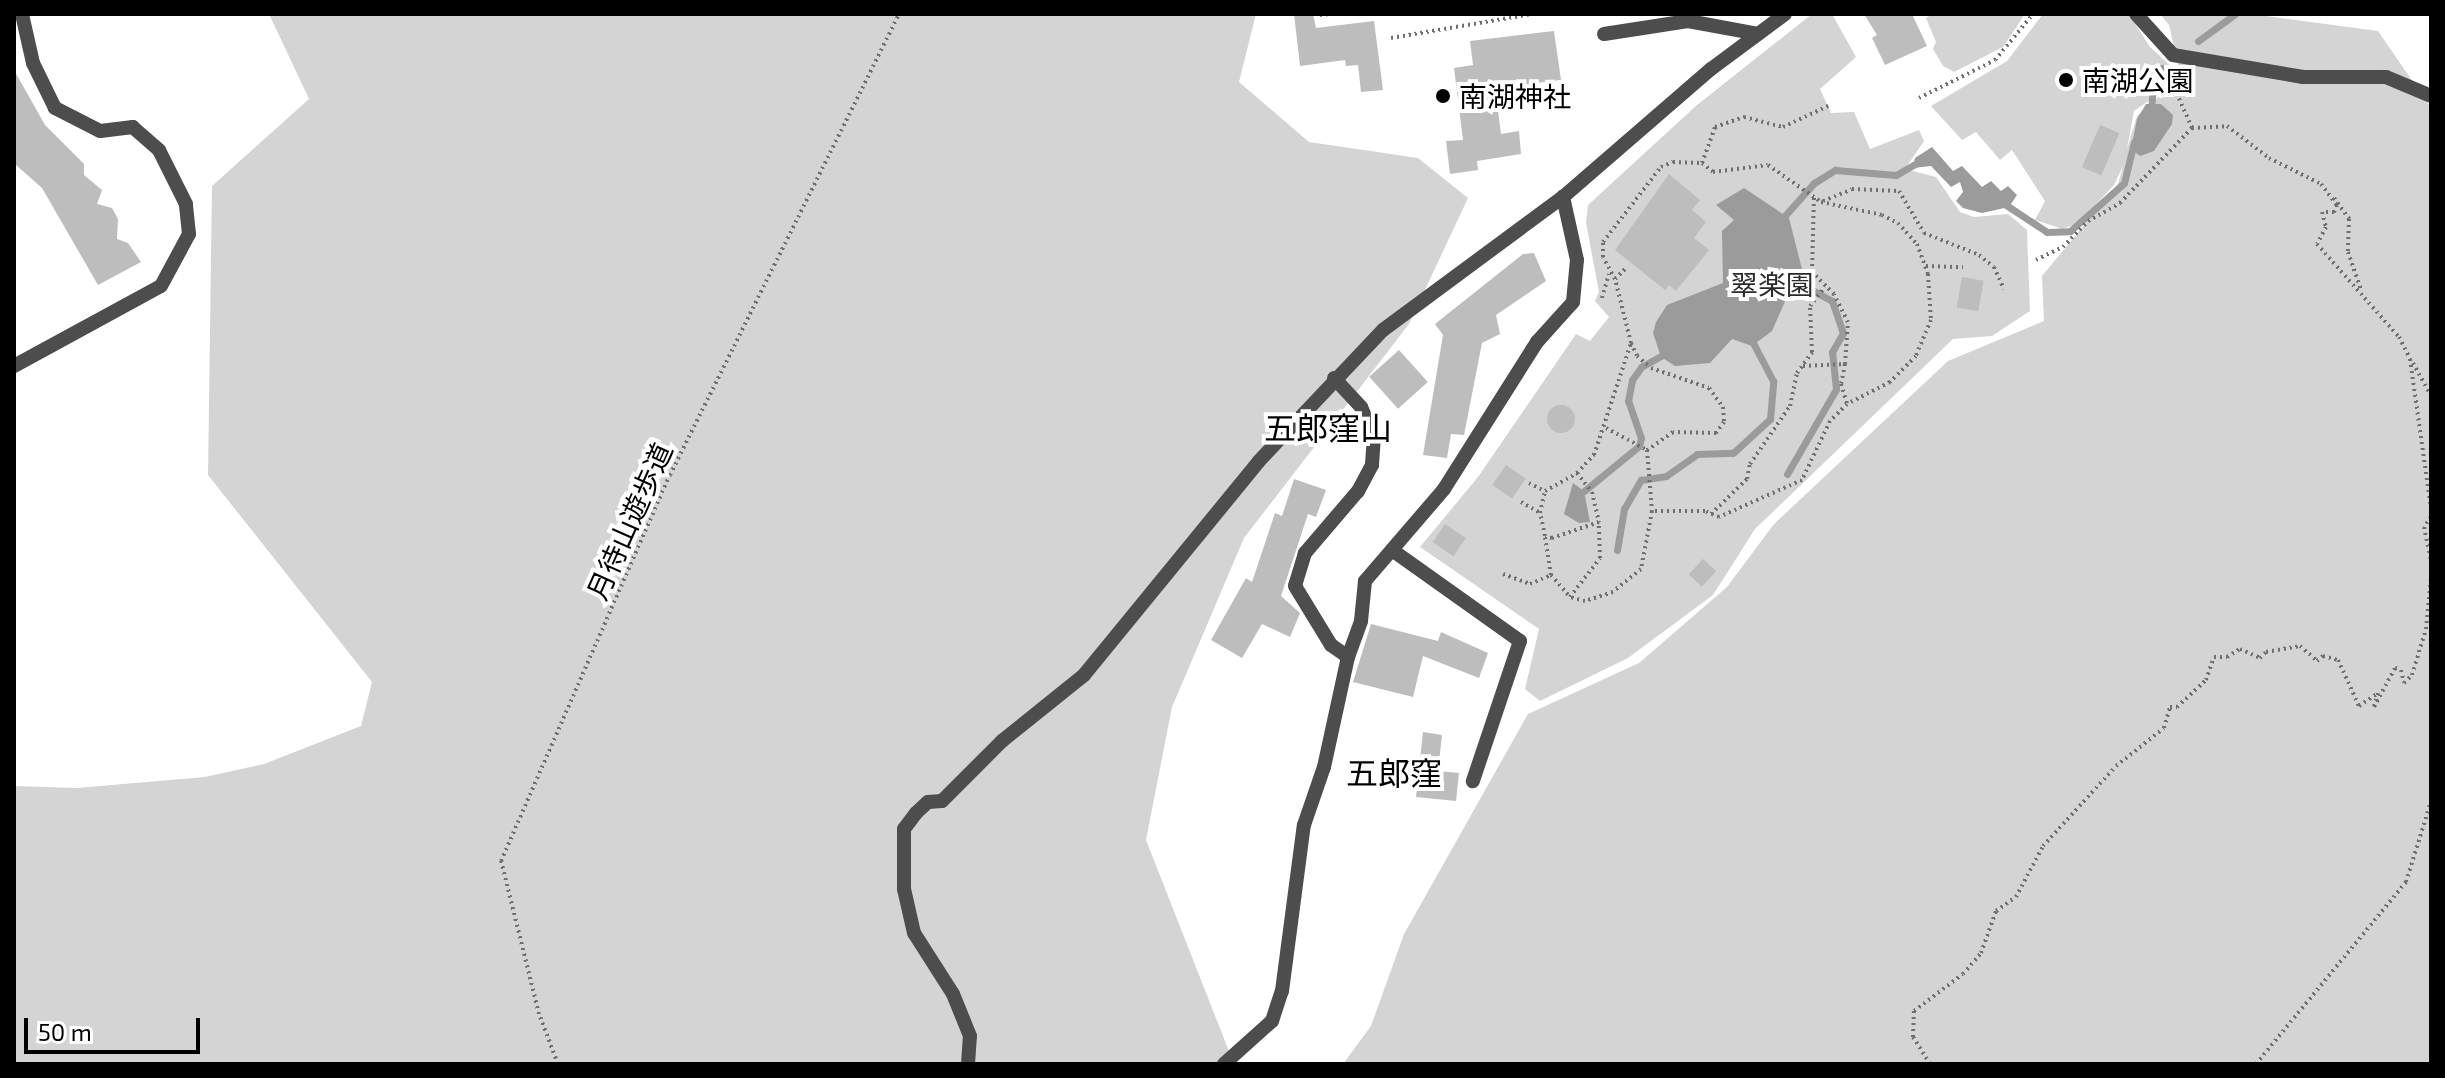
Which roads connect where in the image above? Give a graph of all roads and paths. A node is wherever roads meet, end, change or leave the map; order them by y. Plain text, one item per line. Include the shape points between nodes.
1 (22, 14) edge
2 (899, 14) edge
3 (1330, 14) edge
4 (1532, 14) edge
5 (1785, 14) edge
6 (2033, 14) edge
7 (2136, 14) edge
8 (1320, 15) edge
9 (1604, 34) dead end
10 (1758, 34) junction
11 (1391, 38) dead end
12 (2173, 55) junction
13 (2431, 96) edge
14 (1919, 98) dead end
15 (1828, 106) dead end
16 (2192, 128) junction
17 (1702, 163) junction
18 (1814, 196) junction
19 (1563, 197) junction
20 (2332, 197) junction
21 (1821, 202) junction
22 (2036, 260) dead end
23 (1926, 266) junction
24 (1627, 267) dead end
25 (1963, 267) dead end
26 (1609, 274) junction
27 (1615, 279) junction
28 (1825, 287) junction
29 (2004, 289) dead end
30 (2362, 293) junction
31 (1602, 298) dead end
32 (1631, 343) junction
33 (2410, 359) junction
34 (1843, 363) junction
35 (14, 366) edge
36 (1803, 366) junction
37 (1334, 378) junction
38 (2431, 396) edge
39 (1847, 404) junction
40 (1606, 428) junction
41 (1646, 450) junction
42 (1577, 473) junction
43 (1529, 483) dead end
44 (1545, 491) junction
45 (1521, 502) dead end
46 (2431, 508) edge
47 (1652, 511) junction
48 (1540, 513) junction
49 (1711, 514) junction
50 (2431, 517) edge
51 (1599, 522) junction
52 (1545, 536) junction
53 (1392, 550) junction
54 (2431, 561) edge
55 (1503, 574) dead end
56 (1551, 575) junction
57 (2431, 577) edge
58 (1570, 597) junction
59 (1348, 657) junction
60 (1473, 781) dead end
61 (2431, 801) edge
62 (558, 1064) edge
63 (968, 1064) edge
64 (1224, 1064) edge
65 (1930, 1064) edge
66 (2256, 1064) edge

1 - 35 street via 33,63 55,108 100,131 133,127 159,150 186,204 189,234 161,286
2 - 62 path, 月待山遊歩道 via 670,475 501,861 539,1014
3 - 8 path
4 - 11 path
5 - 10 street
6 - 14 path via 1995,60
7 - 12 street
9 - 10 street via 1688,21
10 - 19 street
12 - 13 street via 2303,77 2386,77
12 - 16 path via 2167,70
15 - 17 path via 1783,127 1744,117 1715,127
16 - 20 path via 2227,126
16 - 22 path via 2120,203 2088,221 2063,247
17 - 18 path via 1713,172 1768,165
17 - 26 path via 1661,167 1603,242
18 - 21 path
18 - 28 path via 1812,272
19 - 37 street via 1383,330
19 - 53 street via 1577,260 1573,302 1537,342 1444,489
20 - 30 path via 2344,205 2349,219 2348,252
20 - 30 path via 2337,205 2334,212 2322,212 2326,227 2317,244 2340,276
21 - 23 path via 1898,223 1917,244
21 - 29 path via 1852,189 1899,191 1924,233 1979,255 1994,267
23 - 25 path
23 - 39 path via 1931,320 1916,356 1880,389
24 - 27 path
26 - 27 path
26 - 31 path
27 - 32 path
28 - 34 path via 1842,305 1848,322
28 - 36 path via 1810,306 1813,343
30 - 33 path via 2399,337
32 - 40 path via 1620,364
32 - 41 path via 1651,368 1709,388 1723,407 1724,422 1716,433 1669,433
33 - 38 path
33 - 46 path
34 - 36 path
34 - 39 path via 1841,384
36 - 49 path via 1790,406 1750,464 1747,479
37 - 59 street via 1361,407 1374,436 1372,465 1358,491 1305,553 1295,586 1331,645
37 - 63 street via 1084,675 1002,741 942,801 928,802 904,829 904,889 914,933 953,994 970,1036
39 - 49 path via 1819,437 1802,480 1732,513
40 - 41 path
40 - 42 path via 1594,455
41 - 47 path
42 - 44 path
42 - 51 path via 1592,492
43 - 44 path
44 - 48 path
45 - 48 path
47 - 49 path
47 - 58 path via 1641,569 1613,592
48 - 52 path
50 - 54 path via 2424,527
51 - 52 path
51 - 58 path via 1597,564 1585,571
52 - 56 path
53 - 59 street via 1365,581 1361,621
53 - 60 street via 1520,641
55 - 56 path via 1530,584
56 - 58 path
57 - 65 path via 2426,629 2412,675 2404,683 2401,670 2395,668 2374,707 2378,693 2359,706 2338,660 2323,656 2317,661 2300,646 2260,658 2240,649 2214,657 2202,684 2177,707 2170,707 2164,728 2116,766 2043,846 2016,897 1996,911 1981,953 1963,974 1914,1011 1913,1037
59 - 64 street via 1324,767 1304,825 1282,991 1272,1021
61 - 66 path via 2406,882

